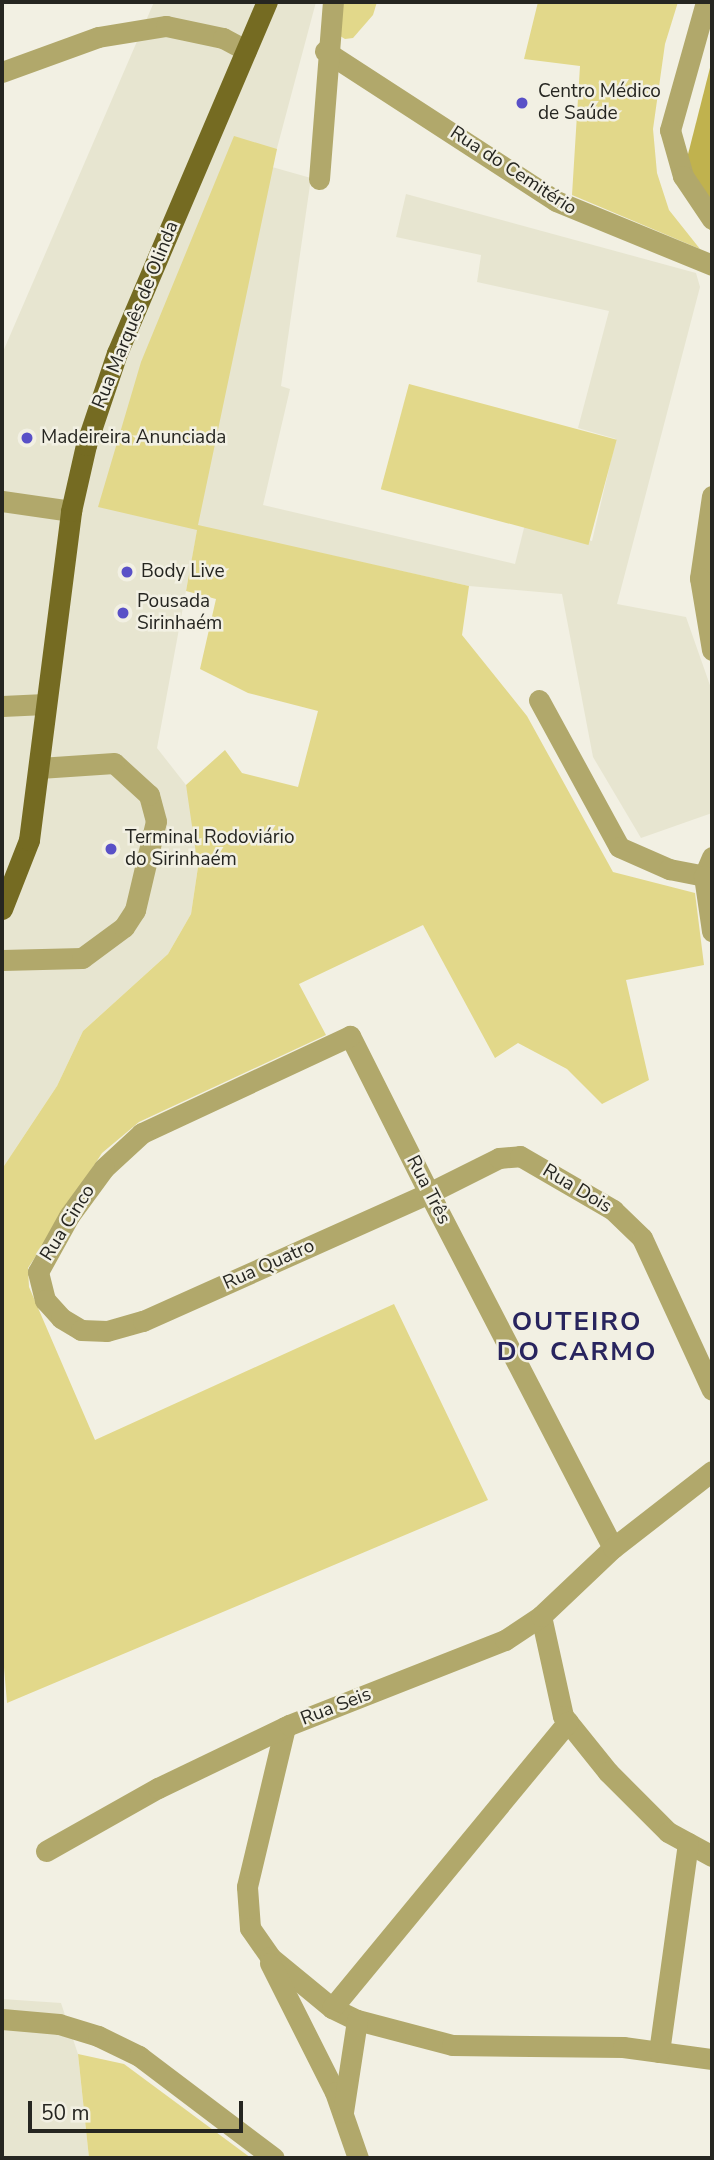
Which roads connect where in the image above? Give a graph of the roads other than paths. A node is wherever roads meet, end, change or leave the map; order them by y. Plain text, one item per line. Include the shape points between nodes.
1 (267, 2) edge
2 (332, 2) edge
3 (706, 2) edge
4 (246, 50) junction
5 (325, 51) junction
6 (2, 72) edge
7 (319, 179) dead end
8 (712, 219) edge
9 (712, 265) edge
10 (712, 496) edge
11 (2, 501) edge
12 (71, 510) junction
13 (712, 650) edge
14 (539, 700) dead end
15 (46, 704) junction
16 (2, 706) edge
17 (39, 768) junction
18 (708, 867) edge
19 (2, 909) edge
20 (712, 931) edge
21 (2, 960) edge
22 (142, 1133) joint
23 (429, 1193) junction
24 (107, 1331) joint
25 (712, 1390) edge
26 (712, 1471) edge
27 (613, 1548) junction
28 (541, 1616) junction
29 (568, 1722) junction
30 (285, 1727) junction
31 (688, 1843) junction
32 (46, 1852) dead end
33 (712, 1856) edge
34 (259, 1943) junction
35 (332, 2008) junction
36 (2, 2019) edge
37 (357, 2020) junction
38 (659, 2052) junction
39 (712, 2059) edge
40 (343, 2115) junction
41 (274, 2158) edge
42 (358, 2158) edge

1 - 4 main road, Rua Marquês de Olinda
2 - 5 street
3 - 8 street via 670,130 683,176
4 - 6 street via 223,38 166,26 98,37
4 - 12 main road, Rua Marquês de Olinda via 117,353 86,444
5 - 7 street
5 - 9 street, Rua do Cemitério via 565,206
10 - 13 street via 700,578
11 - 12 street
12 - 15 main road, Rua Marquês de Olinda
14 - 18 street via 619,847 669,869
15 - 16 street
15 - 17 main road, Rua Marquês de Olinda
17 - 19 main road, Rua Marquês de Olinda via 29,840
17 - 21 street via 114,763 149,795 156,821 135,910 124,927 82,958
18 - 20 street
22 - 23 street, Rua Três via 349,1035
22 - 24 street, Rua Cinco via 104,1168 69,1216 38,1272 45,1300 61,1318 81,1330
23 - 24 street, Rua Quatro via 143,1321
23 - 25 street, Rua Dois via 499,1158 520,1156 613,1210 651,1253
23 - 27 street, Rua Três
26 - 27 street, Rua Seis
27 - 28 street, Rua Seis
28 - 29 street via 549,1667
28 - 30 street, Rua Seis via 505,1640
29 - 31 street via 616,1781 668,1832
29 - 35 street
30 - 32 street, Rua Seis via 158,1788
30 - 34 street via 247,1886 250,1928
31 - 33 street
31 - 38 street
34 - 35 street
34 - 40 street via 299,2015
35 - 37 street
36 - 41 street via 59,2024 99,2036 139,2056
37 - 38 street via 452,2045 623,2047
37 - 40 street
38 - 39 street
40 - 42 street

